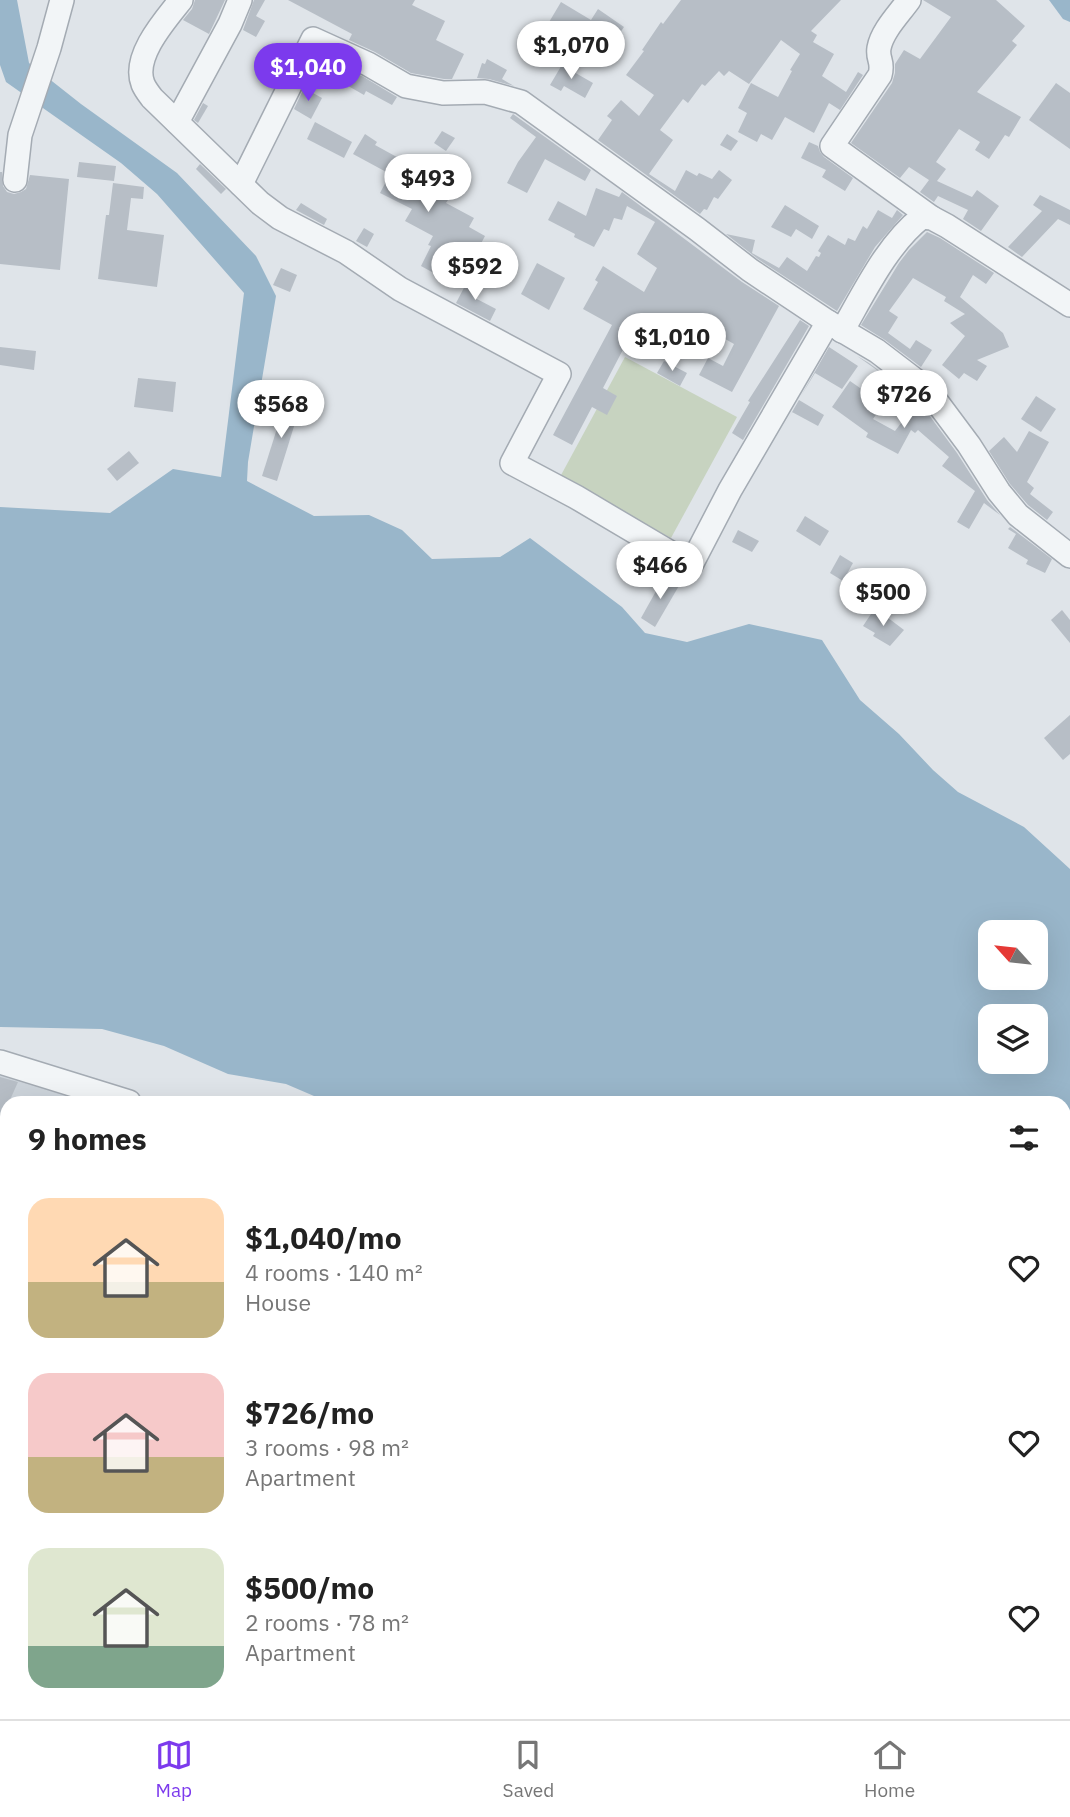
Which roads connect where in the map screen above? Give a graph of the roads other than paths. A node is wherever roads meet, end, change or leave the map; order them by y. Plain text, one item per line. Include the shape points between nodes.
1 (62, 0) edge
2 (181, 0) edge
3 (240, 0) edge
4 (909, 0) edge
5 (177, 122) junction
6 (15, 180) dead end
7 (241, 184) junction
8 (932, 218) junction
9 (1070, 305) edge
10 (835, 327) junction
11 (1070, 556) edge
12 (0, 1062) edge
13 (110, 1096) edge

1 - 6 street via 19,135
2 - 5 street via 141,60 142,83
3 - 5 street
4 - 8 street via 882,38 880,75 832,146
5 - 7 street
7 - 10 street via 313,39 406,86 443,93 485,92 521,102
7 - 10 street via 280,218 559,374 512,463 691,565 730,489
8 - 9 street
8 - 10 street via 922,217 911,225
10 - 11 street via 877,351 928,390 1018,515
12 - 13 street

